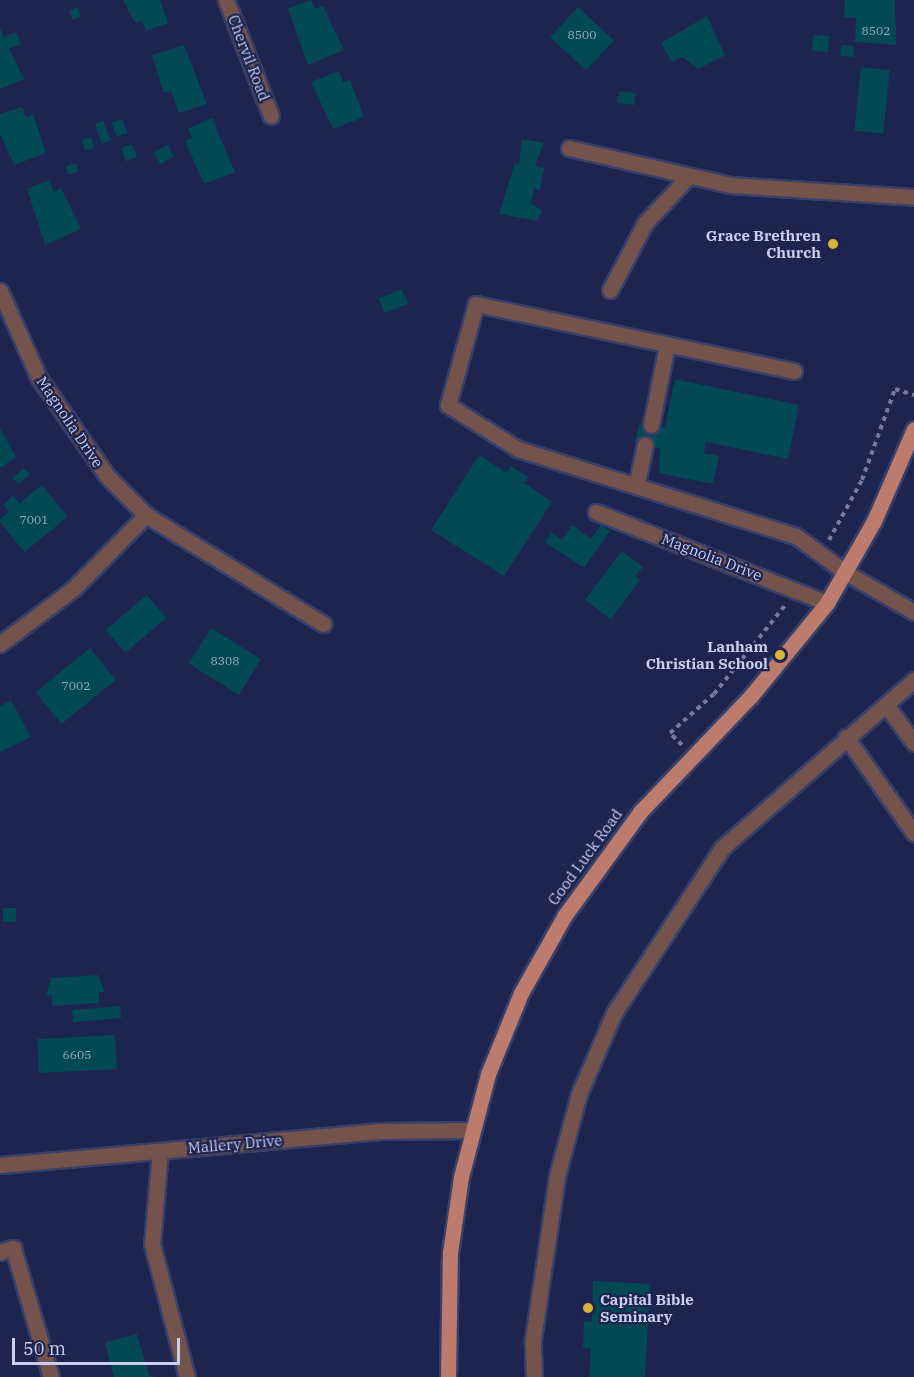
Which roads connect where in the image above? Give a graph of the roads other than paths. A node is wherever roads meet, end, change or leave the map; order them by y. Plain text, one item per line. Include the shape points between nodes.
1 (226, 0) edge
2 (271, 116) dead end
3 (569, 148) dead end
4 (688, 177) junction
5 (914, 196) edge
6 (610, 290) dead end
7 (0, 291) edge
8 (667, 345) junction
9 (794, 371) dead end
10 (651, 425) dead end
11 (914, 429) edge
12 (645, 445) dead end
13 (637, 482) junction
14 (596, 512) dead end
15 (146, 515) junction
16 (845, 572) junction
17 (827, 603) junction
18 (914, 612) edge
19 (323, 624) dead end
20 (0, 644) edge
21 (914, 680) edge
22 (886, 705) junction
23 (846, 737) junction
24 (914, 743) edge
25 (914, 833) edge
26 (471, 1130) junction
27 (160, 1151) junction
28 (0, 1165) edge
29 (0, 1252) edge
30 (51, 1377) edge
31 (187, 1377) edge
32 (448, 1377) edge
33 (534, 1377) edge

1 - 2 street, Chervil Road
3 - 4 street
4 - 5 street via 792,192
4 - 6 street via 645,223
7 - 15 street, Magnolia Drive via 62,416 106,476
8 - 9 street
8 - 10 street
8 - 13 street via 476,304 448,405 518,449
11 - 16 main road, Good Luck Road via 874,521
12 - 13 street
13 - 16 street via 649,492 796,536
14 - 17 street, Magnolia Drive
15 - 19 street, Magnolia Drive
15 - 20 street via 74,588
16 - 17 main road, Good Luck Road
16 - 18 street
17 - 26 main road, Good Luck Road via 751,696 640,812 565,915 521,993
21 - 22 street
22 - 23 street
22 - 24 street
23 - 25 street
23 - 33 street via 738,831 708,866 638,970 599,1041 579,1094 546,1234 532,1339
26 - 27 street, Mallery Drive via 380,1131
26 - 32 main road, Good Luck Road via 450,1253
27 - 28 street, Mallery Drive
27 - 31 street via 152,1244
29 - 30 street via 13,1248

